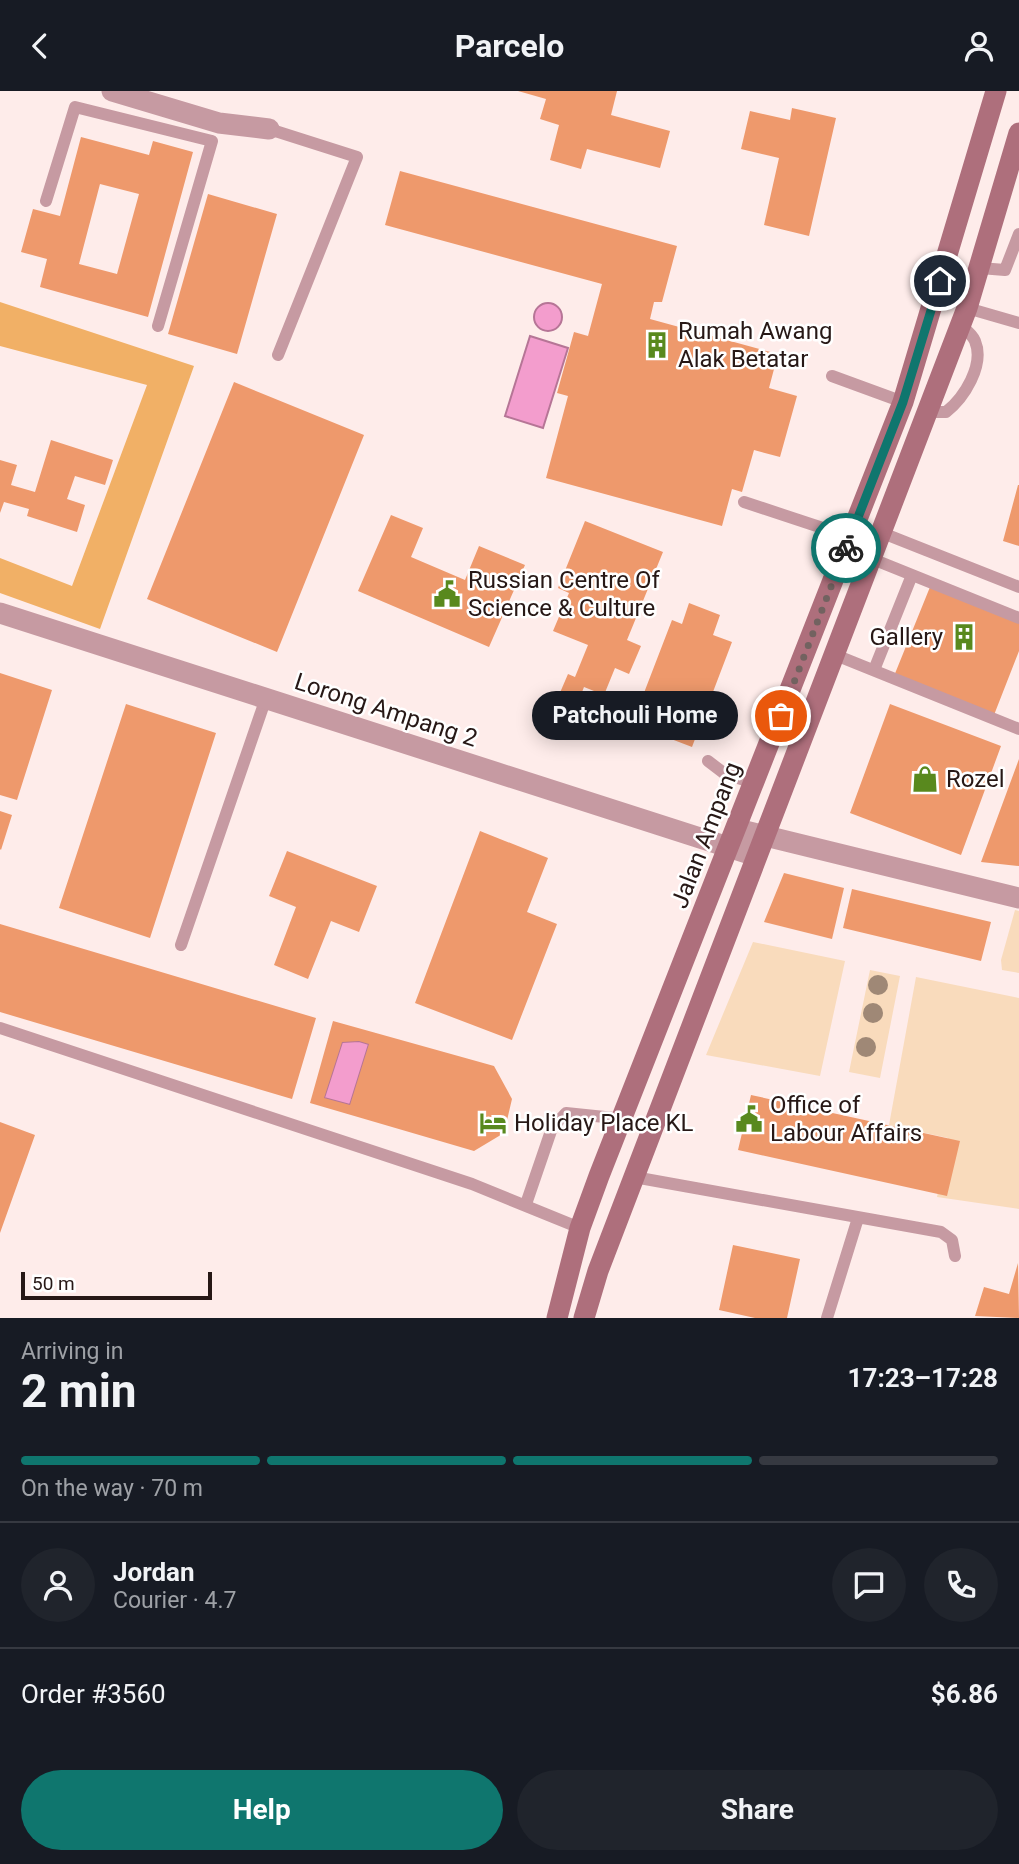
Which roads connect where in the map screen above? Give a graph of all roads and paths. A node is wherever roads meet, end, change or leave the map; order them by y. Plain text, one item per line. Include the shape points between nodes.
1 (112, 91) edge
2 (996, 91) edge
3 (269, 129) joint
4 (215, 132) junction
5 (1019, 133) edge
6 (46, 201) dead end
7 (1018, 239) edge
8 (980, 268) junction
9 (963, 316) junction
10 (1019, 323) edge
11 (158, 326) dead end
12 (278, 355) dead end
13 (832, 376) dead end
14 (903, 402) junction
15 (926, 412) junction
16 (744, 502) dead end
17 (880, 532) junction
18 (850, 537) junction
19 (870, 558) junction
20 (912, 575) junction
21 (1019, 587) edge
22 (0, 613) edge
23 (1019, 618) edge
24 (833, 654) junction
25 (874, 670) junction
26 (266, 698) junction
27 (1019, 729) edge
28 (708, 761) dead end
29 (754, 783) junction
30 (733, 838) junction
31 (760, 847) junction
32 (1019, 898) edge
33 (181, 945) dead end
34 (0, 1028) edge
35 (624, 1119) junction
36 (634, 1177) junction
37 (526, 1204) junction
38 (858, 1218) junction
39 (580, 1228) junction
40 (955, 1256) dead end
41 (557, 1318) edge
42 (584, 1318) edge
43 (827, 1318) edge

1 - 4 street
2 - 14 main road, Jalan Ampang
3 - 4 street
3 - 12 lane via 357,157
4 - 6 lane via 75,107
4 - 11 lane
5 - 8 main road
7 - 8 lane via 1005,270
8 - 9 main road
9 - 10 lane
9 - 15 main road
9 - 15 lane via 977,343 972,376 946,412
13 - 14 lane
14 - 18 main road, Jalan Ampang
15 - 17 main road
16 - 18 lane
17 - 19 main road
17 - 21 lane
18 - 29 main road, Jalan Ampang
19 - 20 lane
19 - 24 main road
20 - 23 lane
20 - 25 lane
22 - 26 street, Lorong Ampang 2
24 - 25 lane
24 - 31 main road
25 - 27 lane
26 - 30 street, Lorong Ampang 2
26 - 33 lane
28 - 29 lane via 725,774
29 - 30 main road, Jalan Ampang
30 - 31 street, Lorong Ampang 2
30 - 35 main road, Jalan Ampang
31 - 32 street, Lorong Ampang 2
31 - 36 main road
34 - 37 lane
35 - 37 lane via 566,1113 552,1128
35 - 39 main road, Jalan Ampang
36 - 38 lane
36 - 42 main road
37 - 39 lane
38 - 40 lane via 941,1232 952,1240
38 - 43 lane
39 - 41 main road, Jalan Ampang

